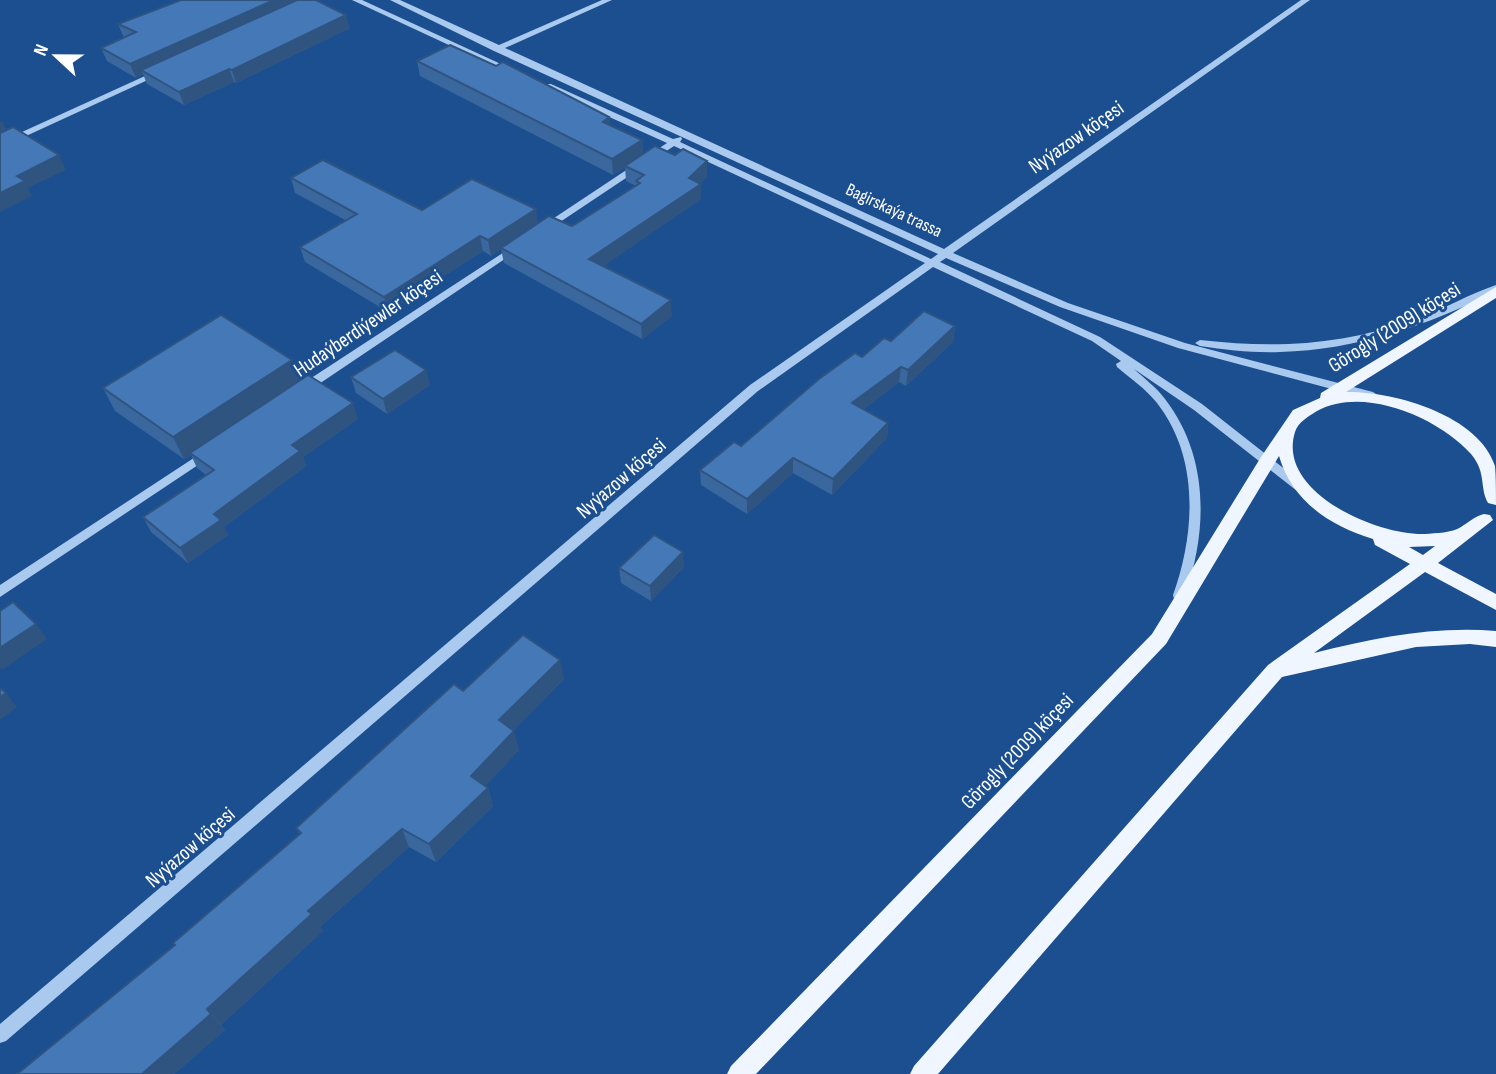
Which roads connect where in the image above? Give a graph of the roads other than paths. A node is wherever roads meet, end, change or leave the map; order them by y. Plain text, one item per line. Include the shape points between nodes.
1 (356, 0) edge
2 (394, 0) edge
3 (608, 0) edge
4 (1306, 0) edge
5 (499, 48) junction
6 (480, 57) junction
7 (172, 67) edge
8 (517, 73) edge
9 (541, 83) edge
10 (687, 133) junction
11 (674, 142) junction
12 (0, 145) edge
13 (534, 235) edge
14 (523, 243) edge
15 (944, 253) junction
16 (931, 261) junction
17 (1496, 290) edge
18 (1156, 336) junction
19 (1096, 339) junction
20 (1342, 388) junction
21 (290, 398) edge
22 (1398, 402) junction
23 (1317, 404) junction
24 (1287, 429) junction
25 (1457, 431) junction
26 (221, 444) edge
27 (1496, 459) edge
28 (1267, 461) junction
29 (1303, 490) junction
30 (1495, 497) edge
31 (1484, 520) junction
32 (1359, 528) junction
33 (1424, 563) junction
34 (0, 592) edge
35 (1496, 603) edge
36 (1159, 639) junction
37 (1496, 639) edge
38 (1275, 671) junction
39 (0, 1035) edge
40 (739, 1074) edge
41 (922, 1074) edge

1 - 6 street
2 - 5 street, Bagirskaýa trassa
3 - 5 street
4 - 15 street, Nyýazow köçesi
5 - 6 street
5 - 10 street, Bagirskaýa trassa
6 - 8 street
7 - 12 street
9 - 11 street, Bagirskaýa trassa
10 - 11 street
10 - 15 street, Bagirskaýa trassa
11 - 13 street
11 - 16 street, Bagirskaýa trassa
14 - 21 street, Hudaýberdiýewler köçesi
15 - 16 street, Nyýazow köçesi
15 - 18 street, Bagirskaýa trassa via 1064,305
16 - 19 street, Bagirskaýa trassa
16 - 39 street, Nyýazow köçesi via 754,388
17 - 18 street via 1397,330 1321,348 1230,348
17 - 20 main road, Görogly (2009) köçesi
18 - 20 street, Bagirskaýa trassa
19 - 28 street, Bagirskaýa trassa via 1198,407
19 - 36 street via 1163,403 1185,442 1189,460 1197,519 1188,573
20 - 22 street, Bagirskaýa trassa
20 - 23 main road, Görogly (2009) köçesi
22 - 23 main road via 1365,397
22 - 25 main road
23 - 24 main road via 1299,414
24 - 28 main road, Görogly (2009) köçesi
24 - 29 main road via 1288,467
25 - 27 main road
25 - 30 main road via 1479,452 1492,475
26 - 34 street
28 - 29 street, Bagirskaýa trassa
28 - 36 main road, Görogly (2009) köçesi
29 - 32 main road via 1327,511
30 - 31 main road
31 - 32 main road via 1461,535 1430,541 1395,539
31 - 33 main road
32 - 33 main road
33 - 35 main road
33 - 38 main road
36 - 40 main road, Görogly (2009) köçesi
37 - 38 main road via 1428,638
38 - 41 main road

